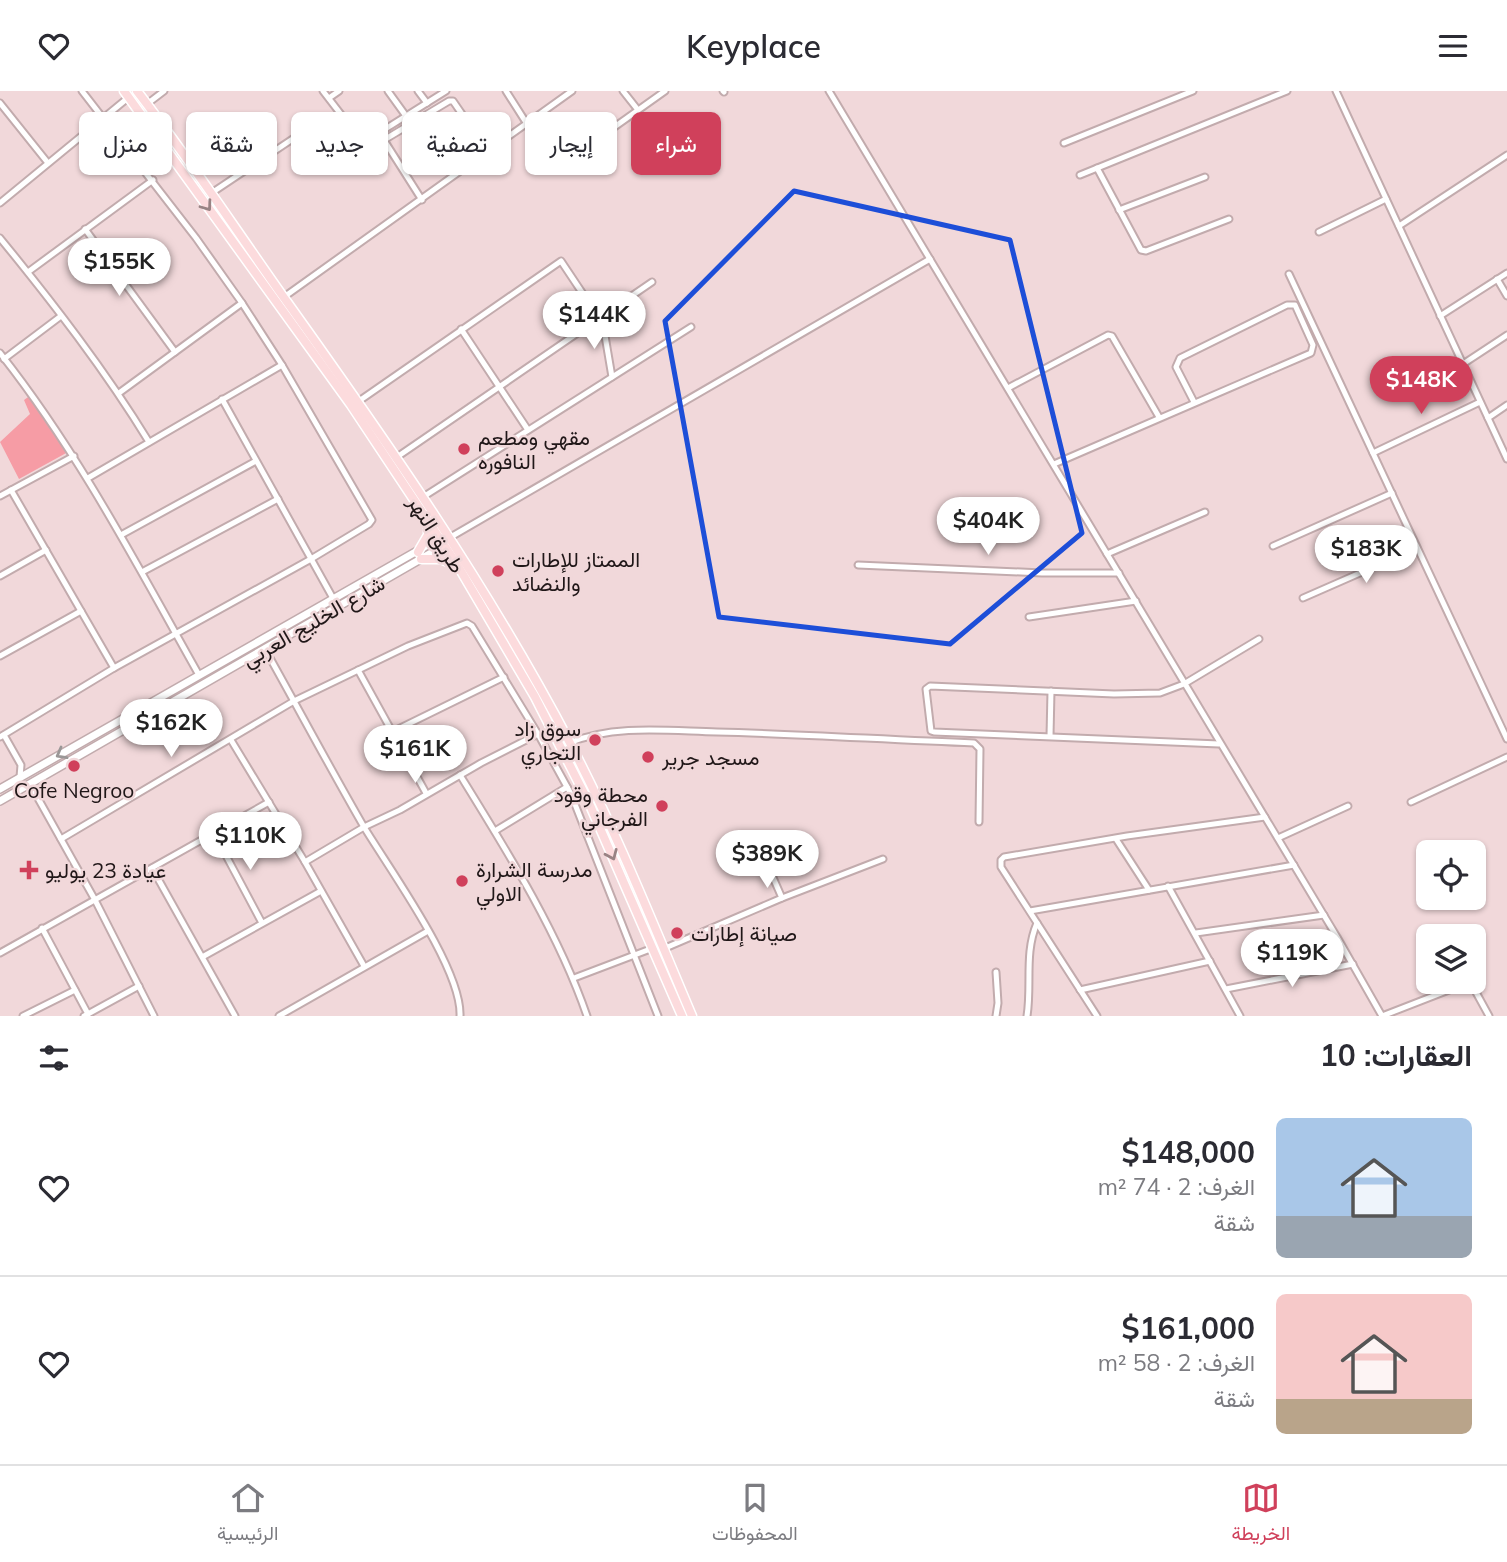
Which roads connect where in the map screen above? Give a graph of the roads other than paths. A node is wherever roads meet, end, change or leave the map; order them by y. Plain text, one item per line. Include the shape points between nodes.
1 (82, 91) edge
2 (137, 91) edge
3 (164, 91) edge
4 (323, 91) edge
5 (338, 91) edge
6 (388, 91) edge
7 (418, 91) edge
8 (446, 91) edge
9 (506, 91) edge
10 (623, 91) edge
11 (665, 91) edge
12 (829, 91) edge
13 (1193, 91) edge
14 (1287, 91) edge
15 (1336, 91) edge
16 (569, 92) edge
17 (127, 94) edge
18 (329, 98) junction
19 (0, 103) edge
20 (427, 103) junction
21 (147, 104) junction
22 (638, 110) junction
23 (7, 111) junction
24 (99, 112) edge
25 (110, 112) edge
26 (340, 112) edge
27 (403, 112) edge
28 (412, 112) edge
29 (431, 112) edge
30 (461, 112) edge
31 (544, 112) edge
32 (0, 117) edge
33 (525, 121) edge
34 (617, 125) edge
35 (79, 138) edge
36 (291, 140) edge
37 (1064, 143) dead end
38 (388, 146) edge
39 (1507, 155) edge
40 (48, 163) junction
41 (1097, 168) junction
42 (149, 175) edge
43 (456, 175) edge
44 (1080, 175) dead end
45 (1205, 177) dead end
46 (153, 180) junction
47 (210, 194) junction
48 (1386, 199) junction
49 (422, 200) junction
50 (0, 203) edge
51 (1119, 209) junction
52 (1230, 219) dead end
53 (1399, 226) junction
54 (85, 229) junction
55 (1319, 232) dead end
56 (0, 238) edge
57 (930, 260) junction
58 (27, 272) junction
59 (1507, 273) edge
60 (1289, 274) dead end
61 (1497, 279) junction
62 (652, 282) dead end
63 (1507, 296) edge
64 (284, 297) junction
65 (242, 303) junction
66 (61, 316) junction
67 (1440, 316) junction
68 (599, 317) junction
69 (691, 327) dead end
70 (461, 329) junction
71 (1507, 335) edge
72 (175, 352) junction
73 (2, 356) edge
74 (1463, 364) junction
75 (282, 365) junction
76 (612, 377) junction
77 (498, 385) junction
78 (1008, 388) junction
79 (119, 393) junction
80 (222, 399) junction
81 (359, 401) junction
82 (1194, 402) junction
83 (1480, 403) junction
84 (1507, 405) edge
85 (1159, 417) junction
86 (1488, 418) junction
87 (528, 430) junction
88 (149, 442) junction
89 (1373, 453) junction
90 (74, 456) junction
91 (397, 457) junction
92 (1507, 457) edge
93 (256, 461) junction
94 (1054, 464) junction
95 (88, 478) junction
96 (11, 490) junction
97 (1392, 493) junction
98 (0, 496) edge
99 (423, 497) junction
100 (278, 499) junction
101 (1205, 512) dead end
102 (426, 516) junction
103 (121, 535) junction
104 (445, 540) junction
105 (1273, 546) dead end
106 (1417, 548) junction
107 (46, 550) junction
108 (1107, 554) junction
109 (420, 556) junction
110 (311, 559) junction
111 (858, 565) dead end
112 (458, 566) junction
113 (142, 572) junction
114 (1119, 573) junction
115 (0, 576) edge
116 (1303, 599) dead end
117 (334, 600) junction
118 (1136, 601) junction
119 (81, 611) junction
120 (1029, 617) dead end
121 (176, 634) junction
122 (1259, 639) dead end
123 (264, 649) junction
124 (0, 656) edge
125 (114, 668) junction
126 (358, 670) junction
127 (199, 675) junction
128 (504, 677) junction
129 (1184, 684) junction
130 (1051, 691) junction
131 (294, 701) junction
132 (392, 732) junction
133 (97, 733) junction
134 (538, 734) junction
135 (2, 736) edge
136 (1050, 737) junction
137 (1507, 739) edge
138 (231, 740) junction
139 (569, 743) junction
140 (102, 744) junction
141 (1220, 744) junction
142 (1507, 757) edge
143 (21, 765) junction
144 (34, 769) junction
145 (460, 775) junction
146 (20, 777) junction
147 (30, 784) junction
148 (567, 787) junction
149 (0, 789) edge
150 (426, 793) junction
151 (0, 801) edge
152 (269, 802) junction
153 (1411, 803) dead end
154 (1348, 806) dead end
155 (1265, 817) junction
156 (979, 822) dead end
157 (364, 827) junction
158 (495, 831) junction
159 (214, 833) junction
160 (1278, 838) junction
161 (61, 839) junction
162 (1116, 839) junction
163 (883, 859) dead end
164 (305, 862) junction
165 (1294, 865) junction
166 (768, 866) dead end
167 (152, 868) junction
168 (1168, 886) junction
169 (1149, 890) junction
170 (321, 891) junction
171 (782, 898) junction
172 (95, 900) junction
173 (1030, 911) junction
174 (1324, 915) junction
175 (262, 923) junction
176 (1037, 923) junction
177 (42, 928) junction
178 (428, 931) junction
179 (1196, 933) junction
180 (653, 949) junction
181 (663, 949) junction
182 (0, 953) edge
183 (635, 955) junction
184 (204, 956) junction
185 (1210, 961) junction
186 (1353, 964) junction
187 (364, 966) junction
188 (996, 972) dead end
189 (574, 978) junction
190 (139, 986) junction
191 (1226, 989) junction
192 (75, 990) junction
193 (1080, 990) junction
194 (43, 1007) junction
195 (86, 1015) edge
196 (151, 1015) edge
197 (23, 1016) edge
198 (48, 1016) edge
199 (236, 1016) edge
200 (279, 1016) edge
201 (460, 1016) edge
202 (587, 1016) edge
203 (658, 1016) edge
204 (682, 1016) edge
205 (692, 1016) edge
206 (996, 1016) edge
207 (1027, 1016) edge
208 (1097, 1016) edge
209 (1240, 1016) edge
210 (1382, 1016) edge
211 (1489, 1016) edge

1 - 24 street
2 - 21 main road, طريق النهر
3 - 21 street
4 - 18 street
5 - 18 street
6 - 27 street
7 - 20 street
8 - 20 street
9 - 33 street
10 - 22 street
11 - 22 street
12 - 57 street
13 - 37 street
14 - 41 street
15 - 48 street
16 - 31 street
17 - 25 street
17 -> 102 main road, طريق النهر
18 - 26 street
19 - 23 street
20 - 28 street
21 - 47 main road, طريق النهر
22 - 34 street
23 - 32 street
23 - 40 street
29 - 30 street via 453,101
35 - 40 street
36 - 47 street
38 - 49 street
39 - 53 street
40 - 50 street
41 - 44 street
41 - 51 street
42 - 46 street
43 - 49 street
45 - 51 street
46 - 54 street
46 - 65 street
47 - 64 main road, طريق النهر
48 - 53 street
48 - 55 street
49 - 64 street
51 - 52 street via 1137,246 1146,251
53 - 67 street
54 - 58 street
54 - 72 street
56 - 58 street
57 - 78 street
57 - 104 street
58 - 66 street
59 - 61 street
60 - 89 street
61 - 63 street
61 - 67 street
62 - 68 street
64 - 81 main road, طريق النهر
65 - 72 street
65 - 75 street
66 - 73 street
66 - 79 street
67 - 74 street
68 - 70 street via 561,261
68 - 76 street
68 - 77 street
69 - 76 street
70 - 77 street
70 - 81 street
71 - 74 street
72 - 79 street
73 - 90 street
74 - 83 street
75 - 80 street
75 - 110 street via 372,518
76 - 87 street
77 - 87 street
77 - 91 street
78 - 85 street via 1108,335
78 - 94 street
79 - 88 street
80 - 88 street
80 - 93 street
81 - 91 main road, طريق النهر
82 - 82 street via 1311,353 1313,345 1295,305 1180,358 1176,367
82 - 85 street
83 - 86 street
83 - 89 street
84 - 86 street
85 - 94 street
86 - 92 street
87 - 99 street
88 - 95 street
89 - 97 street
90 - 95 street
90 - 96 street
91 - 99 main road, طريق النهر
93 - 100 street
93 - 103 street
94 - 108 street
95 - 103 street
96 - 98 street
96 - 107 street
97 - 105 street
97 - 106 street
99 - 104 main road, طريق النهر
100 - 110 street
100 - 113 street
101 - 108 street
102 - 104 main road, طريق النهر
102 - 109 main road via 428,535
103 - 113 street
104 - 109 main road, شارع الخليج العربي
104 - 112 main road, طريق النهر
104 - 139 main road, طريق النهر via 543,693
106 - 116 street
106 - 137 street
107 - 115 street
107 - 119 street
108 - 114 street
109 - 112 main road
109 - 117 main road, شارع الخليج العربي
109 - 123 main road, شارع الخليج العربي
110 - 117 street
110 - 121 street
111 - 114 street
112 -> 180 main road, طريق النهر via 561,747
113 - 121 street
114 - 118 street
117 - 127 main road, شارع الخليج العربي
118 - 120 street
118 - 129 street
119 - 124 street
119 - 125 street
121 - 125 street
121 - 127 street
122 - 129 street
123 - 131 street
123 - 140 main road, شارع الخليج العربي
125 - 135 street
126 - 128 street via 467,624
126 - 131 street
126 - 132 street
127 - 133 main road, شارع الخليج العربي
128 - 132 street
128 - 134 street
129 - 130 street via 1146,694
129 - 141 street
130 - 136 street
130 - 136 street via 926,689 932,732
131 - 138 street
131 - 157 street
132 - 150 street
133 - 140 main road
133 -> 144 main road, شارع الخليج العربي
134 - 145 street
134 - 148 street
135 - 143 street
136 - 141 street
138 - 152 street
138 - 161 street
139 - 156 street via 589,735 649,730 974,743 981,749
139 - 181 main road, طريق النهر
140 - 147 main road, شارع الخليج العربي
141 - 155 street
142 - 153 street
143 - 144 street
143 - 146 street
144 - 146 main road, شارع الخليج العربي
145 - 150 street
145 - 158 street
146 - 149 main road, شارع الخليج العربي
147 - 151 main road, شارع الخليج العربي
147 - 161 street
148 - 158 street
148 - 183 street
150 - 157 street
152 - 159 street
152 - 164 street
154 - 160 street
155 - 160 street
155 - 162 street
157 - 164 street
157 - 178 street
158 - 189 street
159 - 167 street
159 - 175 street
160 - 165 street
161 - 172 street
162 - 169 street
162 - 173 street via 1004,857 1001,867
163 - 171 street
164 - 170 street
165 - 168 street
165 - 174 street
166 - 171 street
167 - 172 street
167 - 184 street
168 - 169 street
168 - 179 street
169 - 173 street
170 - 175 street
170 - 187 street
171 - 181 street
172 - 177 street
172 - 190 street
173 - 176 street
174 - 179 street
174 - 186 street
175 - 184 street
176 - 193 street
176 - 207 street via 1029,950
177 - 182 street
177 - 192 street
178 - 187 street
178 - 201 street via 453,979
179 - 185 street
180 - 183 street
180 - 204 main road, طريق النهر
181 - 205 main road, طريق النهر
183 - 189 street
183 - 203 street
184 - 199 street
185 - 191 street
185 - 193 street
186 - 191 street
186 - 210 street
187 - 200 street
188 - 206 street
189 - 202 street
190 - 195 street
190 - 196 street
191 - 209 street
192 - 194 street
192 - 195 street
193 - 208 street
194 - 197 street
194 - 198 street
210 - 211 street via 1467,983

